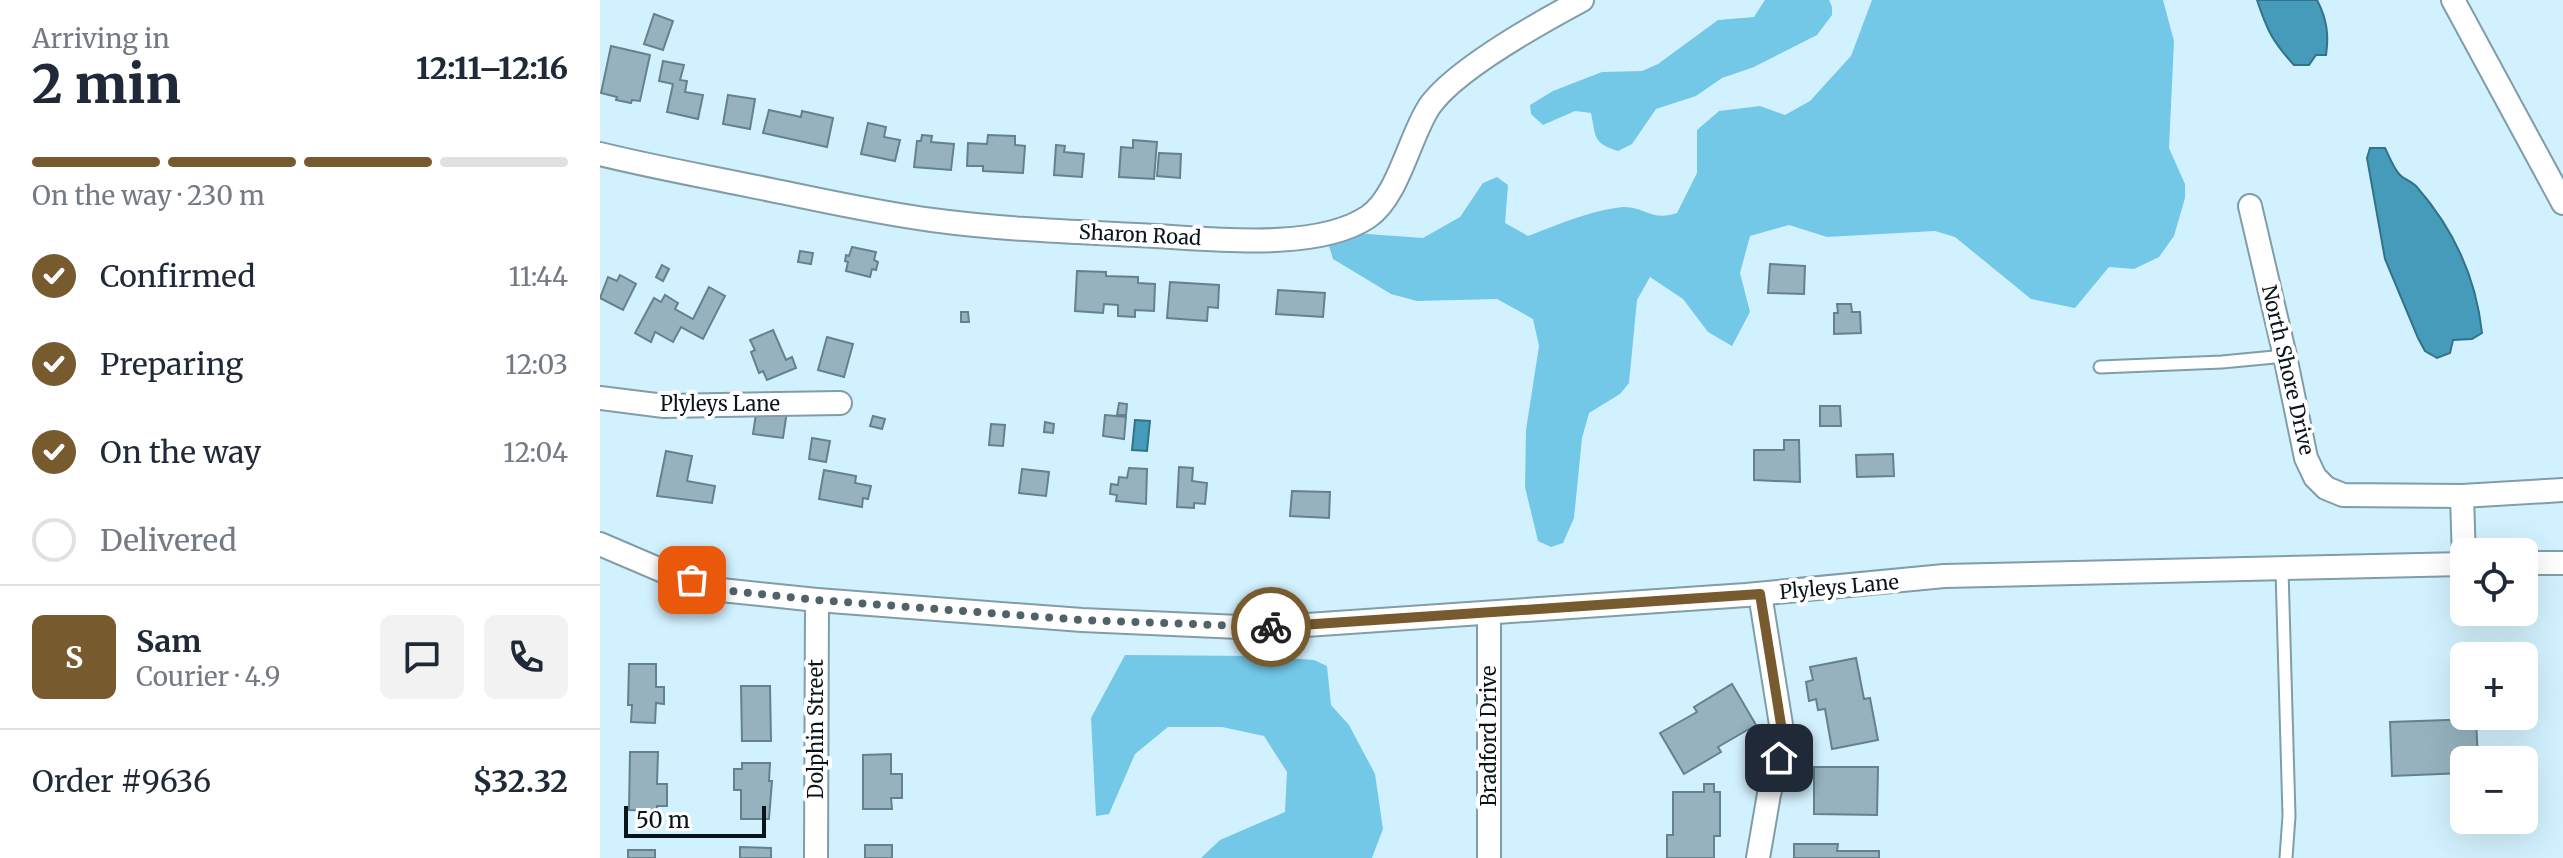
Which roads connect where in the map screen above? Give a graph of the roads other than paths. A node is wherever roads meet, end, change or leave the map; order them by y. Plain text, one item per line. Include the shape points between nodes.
1 (1582, 0) edge
2 (2453, 0) edge
3 (600, 154) edge
4 (2563, 203) edge
5 (2250, 206) dead end
6 (2285, 356) junction
7 (2100, 367) dead end
8 (600, 398) edge
9 (840, 403) dead end
10 (2563, 490) edge
11 (2462, 496) junction
12 (2463, 538) edge
13 (600, 544) edge
14 (2450, 563) edge
15 (2538, 563) edge
16 (2563, 563) edge
17 (2282, 570) junction
18 (1760, 594) junction
19 (817, 600) junction
20 (1489, 613) junction
21 (816, 858) edge
22 (1489, 858) edge
23 (1758, 858) edge
24 (2286, 858) edge

1 - 3 street, Sharon Road via 1452,83 1431,104 1388,196 1370,216 1339,230 1284,239 1216,240 931,220
2 - 4 street
5 - 6 street, North Shore Drive
6 - 7 lane
6 - 11 street, North Shore Drive via 2306,458 2326,488 2361,497
8 - 9 street, Plyleys Lane via 664,406
10 - 11 street, North Shore Drive
11 - 12 street
13 - 19 street, Plyleys Lane via 721,590
14 - 17 street, Plyleys Lane
15 - 16 street
17 - 18 street, Plyleys Lane via 1944,576
17 - 24 lane
18 - 20 street, Plyleys Lane
18 - 23 street via 1783,737
19 - 20 street, Plyleys Lane via 1262,628
19 - 21 street, Dolphin Street
20 - 22 street, Bradford Drive

